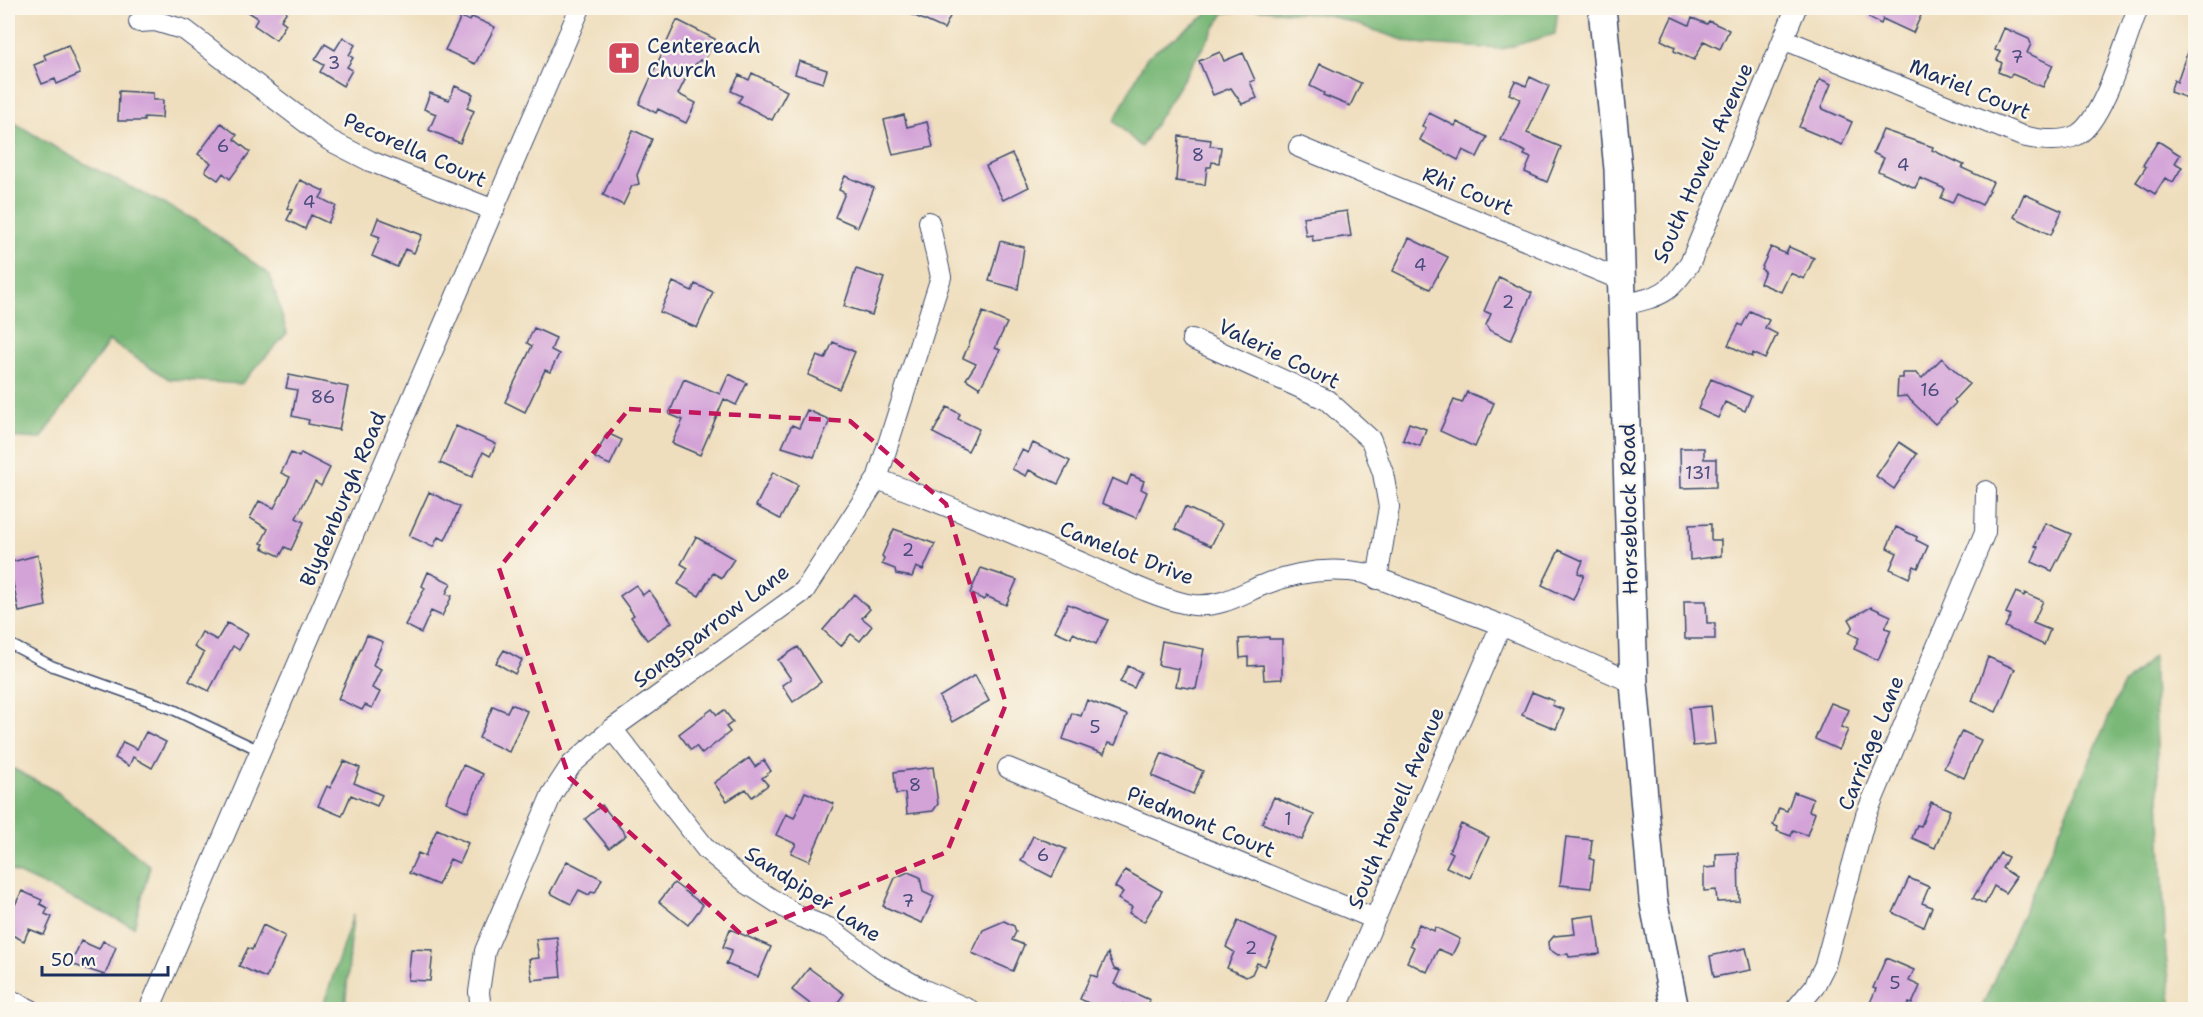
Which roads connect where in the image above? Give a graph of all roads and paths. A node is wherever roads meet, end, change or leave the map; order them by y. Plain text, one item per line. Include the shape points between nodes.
1 (580, 8) edge
2 (1602, 8) edge
3 (1796, 8) edge
4 (2138, 8) edge
5 (139, 22) dead end
6 (1783, 39) junction
7 (1299, 147) dead end
8 (494, 210) junction
9 (929, 222) dead end
10 (1621, 292) junction
11 (1192, 339) dead end
12 (876, 479) junction
13 (1986, 491) dead end
14 (1377, 579) junction
15 (1501, 625) junction
16 (8, 643) edge
17 (1634, 683) junction
18 (612, 729) junction
19 (261, 750) junction
20 (1008, 768) dead end
21 (1375, 920) junction
22 (8, 999) edge
23 (31, 1010) edge
24 (149, 1010) edge
25 (481, 1010) edge
26 (970, 1010) edge
27 (1336, 1010) edge
28 (1675, 1010) edge
29 (1795, 1010) edge

1 - 8 street, Blydenburgh Road
2 - 10 street, Horseblock Road via 1618,169
3 - 6 street, South Howell Avenue
4 - 6 street, Mariel Court via 2100,109 2089,125 2076,135 2044,141 2022,136
5 - 8 street, Pecorella Court via 155,21 185,30 329,140 370,161
6 - 10 street, South Howell Avenue via 1691,261 1678,282 1659,297
7 - 10 street, Rhi Court
8 - 19 street, Blydenburgh Road
9 - 12 street, Songsparrow Lane via 941,277
10 - 17 street, Horseblock Road
11 - 14 street, Valerie Court via 1327,400 1371,440 1383,473 1389,507
12 - 14 street, Camelot Drive via 1138,587 1193,605 1228,603 1259,586 1318,570 1340,569
12 - 18 street, Songsparrow Lane via 804,591
13 - 29 street, Carriage Lane via 1985,532 1866,815 1831,951 1814,987
14 - 15 street, Camelot Drive
15 - 17 street, Camelot Drive
15 - 21 street, South Howell Avenue
16 - 19 lane via 52,666 172,709
17 - 28 street, Horseblock Road via 1653,899
18 - 25 street, Songsparrow Lane via 571,765 552,794 485,951 479,992
18 - 26 street, Sandpiper Lane via 706,849 748,884 798,916 829,928 878,965
19 - 24 street, Blydenburgh Road
20 - 21 street, Piedmont Court
21 - 27 street, South Howell Avenue
22 - 23 street

